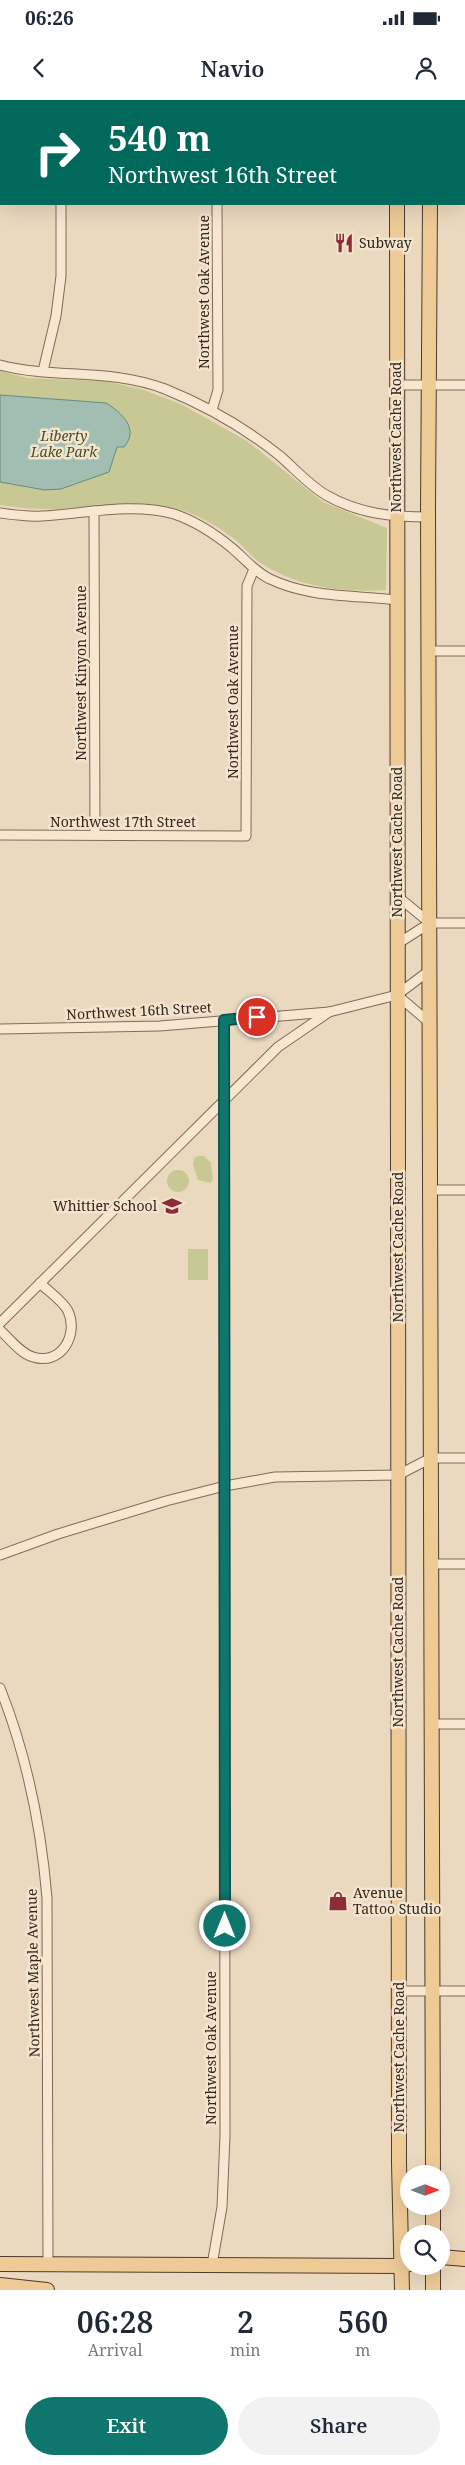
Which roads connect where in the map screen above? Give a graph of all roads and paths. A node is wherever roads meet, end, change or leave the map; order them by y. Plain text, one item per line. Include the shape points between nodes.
1 (61, 205) edge
2 (217, 205) edge
3 (396, 205) edge
4 (430, 205) edge
5 (0, 365) edge
6 (43, 371) junction
7 (396, 385) junction
8 (429, 385) junction
9 (465, 385) edge
10 (212, 410) junction
11 (94, 512) junction
12 (0, 513) edge
13 (396, 517) junction
14 (429, 517) junction
15 (254, 569) junction
16 (397, 600) junction
17 (429, 651) junction
18 (465, 651) edge
19 (0, 835) edge
20 (95, 835) junction
21 (246, 836) joint
22 (397, 896) junction
23 (430, 923) junction
24 (465, 923) edge
25 (397, 944) junction
26 (430, 970) junction
27 (397, 995) junction
28 (329, 1012) junction
29 (224, 1020) junction
30 (430, 1022) junction
31 (0, 1029) edge
32 (223, 1103) junction
33 (430, 1190) junction
34 (465, 1190) edge
35 (40, 1283) junction
36 (0, 1323) edge
37 (0, 1330) edge
38 (431, 1458) junction
39 (465, 1458) edge
40 (398, 1475) junction
41 (225, 1486) junction
42 (0, 1555) edge
43 (431, 1564) junction
44 (465, 1564) edge
45 (0, 1688) edge
46 (431, 1724) junction
47 (465, 1724) edge
48 (399, 1991) junction
49 (432, 1991) junction
50 (465, 1991) edge
51 (432, 2165) edge
52 (403, 2225) edge
53 (450, 2258) edge
54 (465, 2259) edge
55 (0, 2264) edge
56 (48, 2265) junction
57 (212, 2265) junction
58 (400, 2265) edge
59 (404, 2275) edge
60 (433, 2275) edge
61 (0, 2284) edge
62 (47, 2290) edge
63 (402, 2290) edge
64 (433, 2290) edge

1 - 6 street via 61,276 56,316
2 - 10 street, Northwest Oak Avenue via 218,390
3 - 7 main road, Northwest Cache Road
4 - 8 main road
5 - 6 street
6 - 10 street via 106,374 137,380
7 - 8 street
7 - 13 main road, Northwest Cache Road
8 - 9 street
8 - 14 main road
10 - 13 street via 258,439 326,495 374,514
11 - 12 street via 39,516
11 - 15 street via 149,510 173,514 214,534
11 - 20 street, Northwest Kinyon Avenue
13 - 14 street
13 - 16 main road, Northwest Cache Road
14 - 17 main road
15 - 16 street via 270,579 320,593
15 - 21 street, Northwest Oak Avenue via 247,586
16 - 22 main road, Northwest Cache Road
17 - 18 street
17 - 23 main road
19 - 20 street, Northwest 17th Street
20 - 21 street, Northwest 17th Street
22 - 23 street
22 - 25 main road, Northwest Cache Road
23 - 24 street
23 - 25 street
23 - 26 main road
25 - 27 main road, Northwest Cache Road
26 - 27 street, Northwest 16th Street
26 - 30 main road
27 - 28 street, Northwest 16th Street
27 - 30 street
27 - 40 main road, Northwest Cache Road
28 - 29 street, Northwest 16th Street
28 - 32 street via 278,1047
29 - 31 street, Northwest 16th Street via 160,1026
29 - 32 street, Northwest Oak Avenue
30 - 33 main road
32 - 35 street
32 - 41 street, Northwest Oak Avenue
33 - 34 street
33 - 38 main road
35 - 36 street
35 - 37 street via 68,1310 71,1330 63,1351 54,1356 35,1358
38 - 39 street
38 - 40 street
38 - 43 main road
40 - 41 street via 275,1477
40 - 48 main road, Northwest Cache Road
41 - 42 street via 58,1534
41 - 57 street, Northwest Oak Avenue via 226,2136 222,2207
43 - 44 street
43 - 46 main road
45 - 56 street, Northwest Maple Avenue via 27,1766 43,1852 47,1898
46 - 47 street
46 - 49 main road
48 - 49 street
48 - 52 main road, Northwest Cache Road via 399,2163
49 - 50 street
49 - 51 main road
53 - 54 main road
55 - 56 main road
56 - 57 main road
57 - 58 main road
59 - 63 main road, Northwest Cache Road
60 - 64 main road
61 - 62 main road

